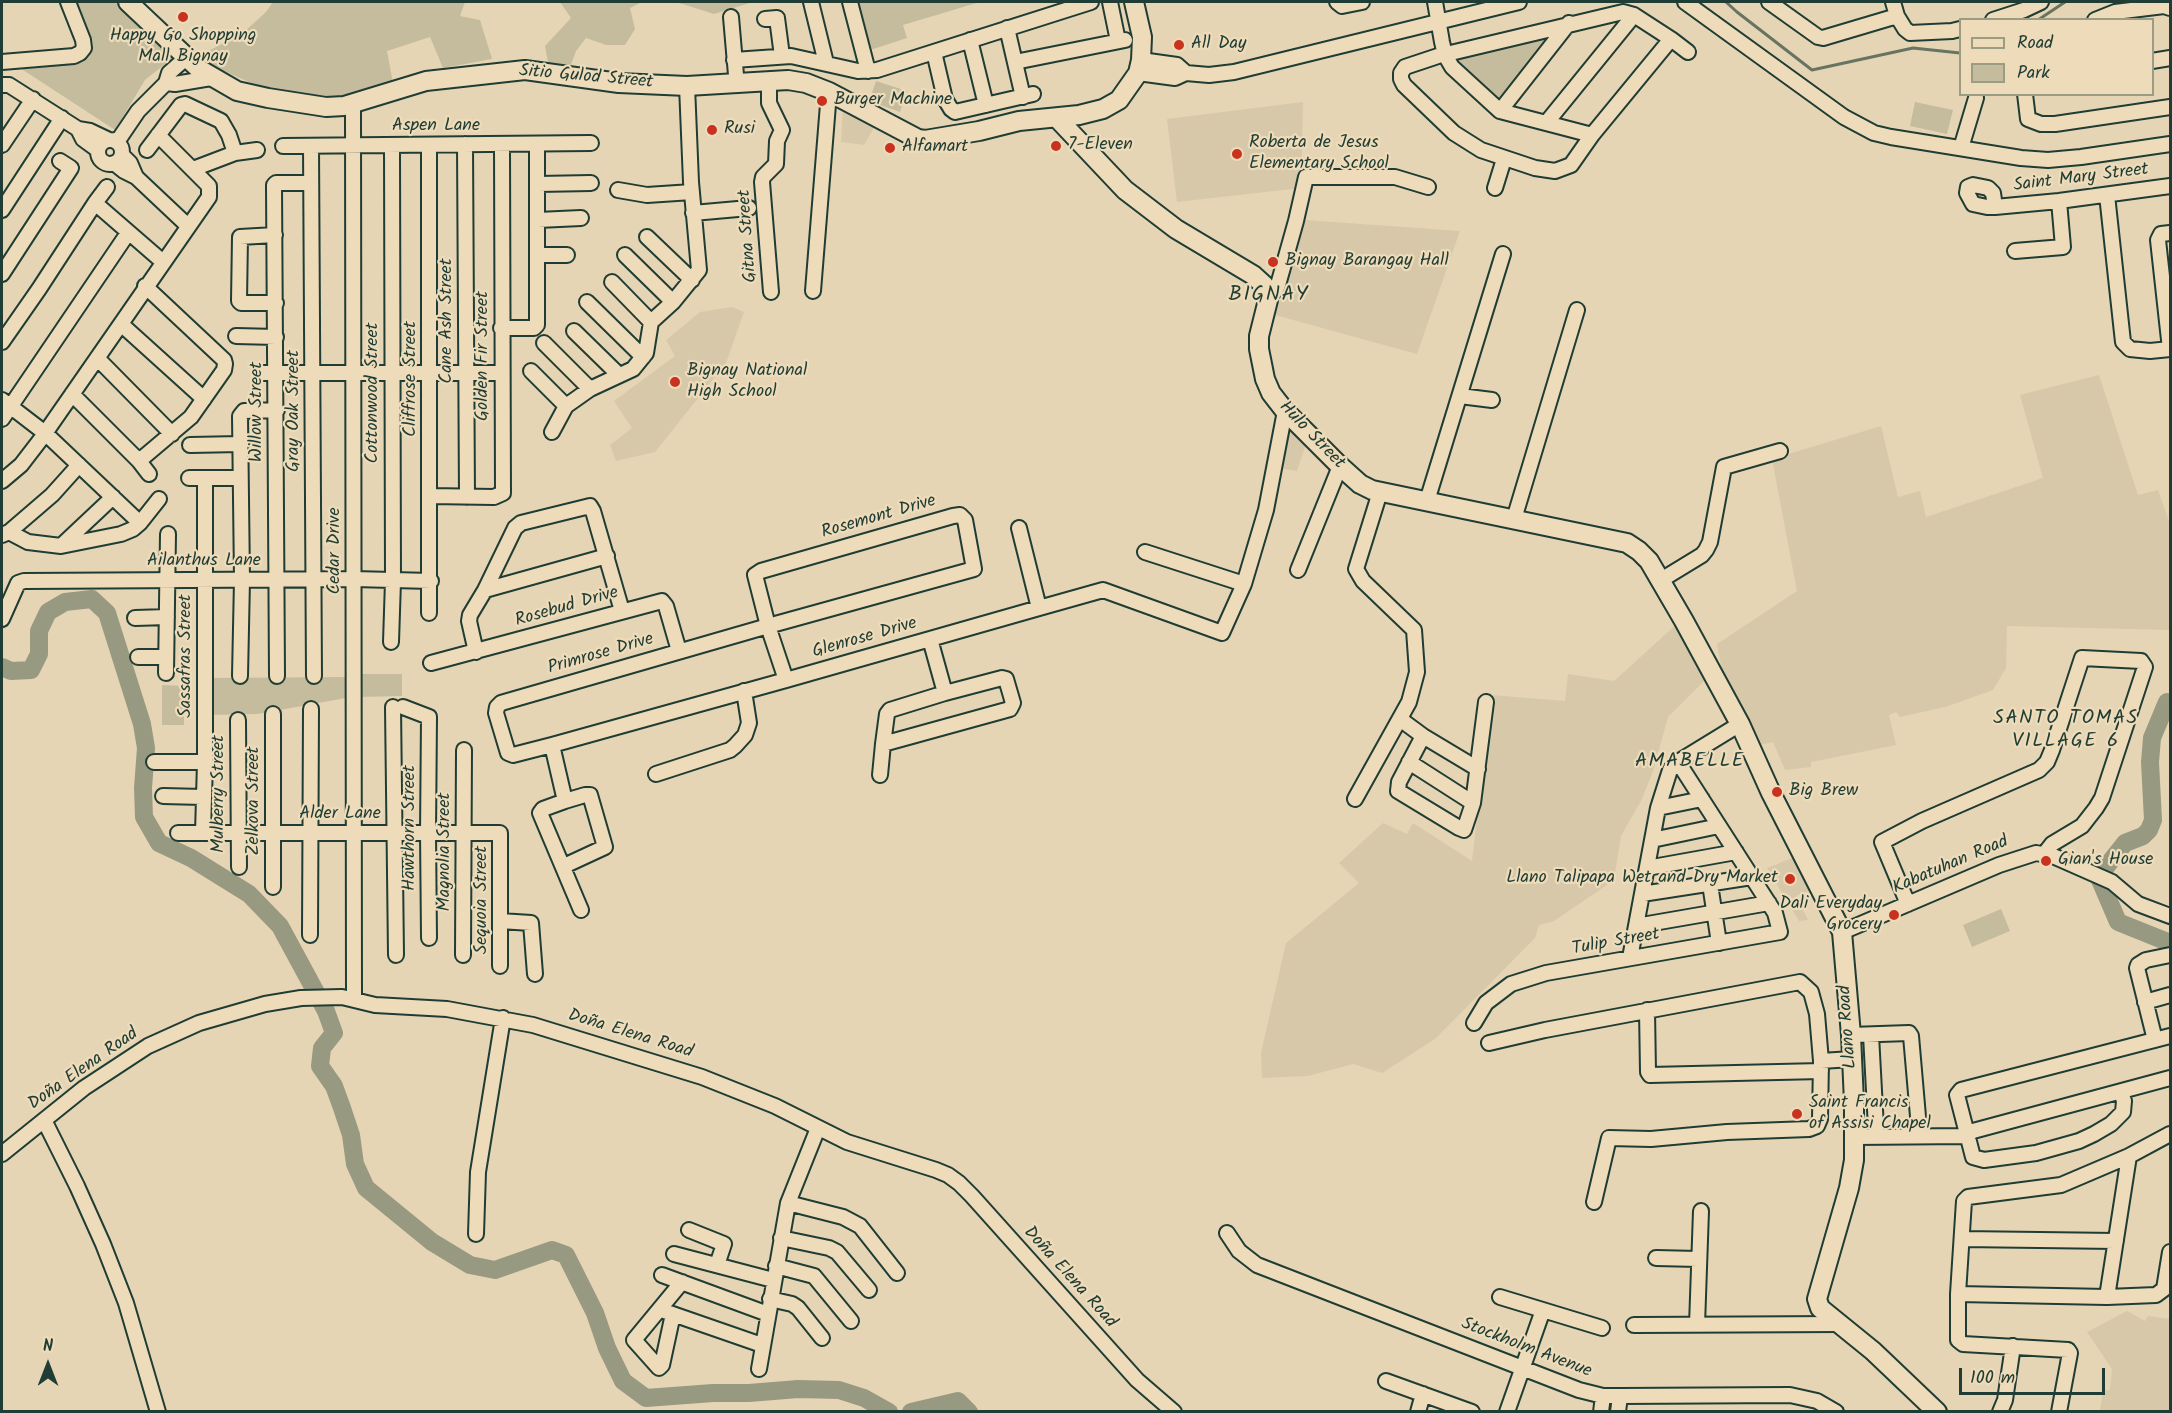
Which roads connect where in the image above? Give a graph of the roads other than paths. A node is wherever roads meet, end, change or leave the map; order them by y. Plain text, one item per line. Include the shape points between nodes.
1 (68, 2) edge
2 (128, 2) edge
3 (811, 2) edge
4 (850, 2) edge
5 (1091, 2) edge
6 (1110, 2) edge
7 (1134, 2) edge
8 (1338, 2) edge
9 (1362, 2) edge
10 (1435, 2) edge
11 (1519, 2) edge
12 (1685, 2) edge
13 (1769, 2) edge
14 (1893, 2) edge
15 (2041, 2) edge
16 (2170, 8) edge
17 (1634, 15) junction
18 (1898, 16) junction
19 (731, 17) dead end
20 (1999, 18) edge
21 (2100, 18) edge
22 (765, 19) dead end
23 (1438, 22) junction
24 (1569, 23) junction
25 (1007, 28) junction
26 (1959, 29) edge
27 (1671, 39) junction
28 (970, 40) junction
29 (934, 52) junction
30 (1688, 52) dead end
31 (1445, 54) junction
32 (782, 56) junction
33 (186, 58) junction
34 (2170, 58) edge
35 (734, 60) junction
36 (2154, 61) edge
37 (2, 62) edge
38 (1015, 62) junction
39 (826, 63) junction
40 (1140, 67) junction
41 (868, 71) junction
42 (735, 75) dead end
43 (212, 78) junction
44 (769, 81) junction
45 (166, 83) junction
46 (2, 85) edge
47 (687, 86) junction
48 (829, 92) junction
49 (1976, 96) edge
50 (2025, 96) edge
51 (33, 99) junction
52 (353, 102) junction
53 (986, 105) junction
54 (2170, 107) edge
55 (1500, 111) junction
56 (62, 118) junction
57 (1057, 118) junction
58 (1547, 122) junction
59 (78, 129) junction
60 (158, 135) junction
61 (1592, 135) junction
62 (591, 142) dead end
63 (465, 144) junction
64 (502, 144) junction
65 (537, 144) junction
66 (2170, 144) edge
67 (2, 145) edge
68 (354, 145) junction
69 (392, 145) junction
70 (429, 145) junction
71 (283, 146) dead end
72 (311, 146) junction
73 (1961, 148) junction
74 (98, 150) junction
75 (115, 150) junction
76 (147, 150) dead end
77 (257, 150) dead end
78 (235, 153) junction
79 (1504, 159) junction
80 (71, 168) dead end
81 (193, 169) junction
82 (310, 183) junction
83 (591, 183) dead end
84 (538, 184) junction
85 (2170, 186) edge
86 (1428, 187) dead end
87 (107, 188) dead end
88 (1495, 188) dead end
89 (618, 190) dead end
90 (692, 192) junction
91 (2107, 195) junction
92 (2059, 201) junction
93 (95, 203) junction
94 (1995, 207) dead end
95 (750, 208) dead end
96 (2, 210) edge
97 (693, 213) junction
98 (582, 218) dead end
99 (538, 220) junction
100 (188, 226) junction
101 (2170, 232) edge
102 (128, 233) junction
103 (275, 235) junction
104 (647, 237) dead end
105 (2015, 252) dead end
106 (7, 253) edge
107 (1503, 254) dead end
108 (538, 255) junction
109 (567, 255) dead end
110 (625, 255) dead end
111 (163, 262) junction
112 (2, 274) edge
113 (692, 280) junction
114 (612, 282) dead end
115 (145, 286) junction
116 (813, 291) dead end
117 (771, 292) dead end
118 (1269, 296) junction
119 (587, 302) dead end
120 (673, 302) junction
121 (276, 303) junction
122 (1577, 310) dead end
123 (651, 322) junction
124 (120, 324) junction
125 (501, 328) junction
126 (574, 331) dead end
127 (236, 336) dead end
128 (276, 337) junction
129 (2, 342) edge
130 (544, 343) dead end
131 (2170, 349) edge
132 (643, 357) junction
133 (97, 358) junction
134 (531, 371) dead end
135 (261, 373) dead end
136 (276, 373) junction
137 (314, 374) junction
138 (353, 374) junction
139 (392, 374) junction
140 (430, 374) junction
141 (466, 374) junction
142 (502, 374) junction
143 (619, 375) junction
144 (590, 389) junction
145 (72, 394) junction
146 (1460, 396) junction
147 (204, 399) junction
148 (1492, 400) dead end
149 (6, 403) edge
150 (566, 406) junction
151 (277, 410) junction
152 (1285, 411) junction
153 (2, 419) edge
154 (552, 432) dead end
155 (45, 433) junction
156 (172, 434) junction
157 (240, 444) junction
158 (190, 445) dead end
159 (1780, 451) dead end
160 (139, 461) junction
161 (79, 465) junction
162 (1340, 466) junction
163 (149, 474) dead end
164 (189, 478) dead end
165 (205, 478) junction
166 (240, 478) junction
167 (2, 481) edge
168 (1380, 492) junction
169 (429, 496) junction
170 (113, 497) junction
171 (467, 497) junction
172 (159, 499) dead end
173 (1427, 501) junction
174 (1514, 519) junction
175 (140, 523) junction
176 (1019, 528) dead end
177 (5, 534) edge
178 (168, 534) dead end
179 (61, 546) junction
180 (1145, 552) dead end
181 (607, 556) junction
182 (974, 569) joint
183 (1298, 570) dead end
184 (278, 579) junction
185 (314, 579) junction
186 (354, 579) junction
187 (168, 580) junction
188 (206, 580) junction
189 (242, 580) junction
190 (1661, 580) junction
191 (393, 581) junction
192 (431, 581) junction
193 (1244, 584) junction
194 (485, 590) junction
195 (1039, 609) junction
196 (622, 611) junction
197 (429, 613) dead end
198 (167, 617) junction
199 (135, 618) dead end
200 (2, 619) edge
201 (1684, 621) joint
202 (768, 626) junction
203 (930, 639) junction
204 (391, 642) dead end
205 (679, 651) junction
206 (476, 652) junction
207 (138, 657) dead end
208 (166, 657) junction
209 (431, 663) dead end
210 (166, 673) dead end
211 (240, 676) dead end
212 (277, 676) dead end
213 (314, 676) dead end
214 (786, 680) junction
215 (744, 692) junction
216 (945, 693) junction
217 (1486, 702) dead end
218 (311, 709) dead end
219 (273, 714) dead end
220 (1400, 719) junction
221 (238, 720) dead end
222 (1740, 724) junction
223 (1423, 736) junction
224 (883, 744) junction
225 (552, 745) junction
226 (464, 750) dead end
227 (513, 755) joint
228 (154, 762) dead end
229 (205, 762) junction
230 (1409, 762) junction
231 (1678, 762) junction
232 (1478, 769) junction
233 (656, 774) dead end
234 (880, 775) dead end
235 (163, 796) dead end
236 (203, 797) junction
237 (1355, 799) dead end
238 (1702, 799) junction
239 (566, 801) junction
240 (1473, 803) junction
241 (1658, 808) junction
242 (1719, 826) junction
243 (178, 833) dead end
244 (203, 833) junction
245 (238, 833) junction
246 (273, 833) junction
247 (311, 833) junction
248 (353, 833) junction
249 (394, 833) junction
250 (428, 833) junction
251 (464, 833) junction
252 (501, 835) joint
253 (1652, 840) junction
254 (1736, 852) junction
255 (2045, 854) junction
256 (564, 866) junction
257 (239, 867) dead end
258 (1647, 868) junction
259 (1752, 877) junction
260 (1710, 884) junction
261 (273, 887) dead end
262 (1642, 894) junction
263 (1769, 903) junction
264 (1908, 904) junction
265 (582, 910) dead end
266 (1713, 913) junction
267 (2170, 916) edge
268 (500, 921) junction
269 (1636, 927) junction
270 (1842, 932) junction
271 (310, 935) dead end
272 (429, 938) dead end
273 (1719, 943) junction
274 (463, 954) dead end
275 (396, 955) dead end
276 (2170, 955) edge
277 (1630, 958) junction
278 (500, 966) dead end
279 (535, 974) dead end
280 (2170, 995) edge
281 (354, 999) junction
282 (2145, 1002) junction
283 (1647, 1010) junction
284 (503, 1018) junction
285 (1474, 1023) dead end
286 (1851, 1035) junction
287 (1871, 1035) junction
288 (2170, 1036) edge
289 (2155, 1040) junction
290 (1489, 1043) dead end
291 (1852, 1059) junction
292 (1821, 1066) junction
293 (2170, 1078) edge
294 (2121, 1092) junction
295 (44, 1120) junction
296 (818, 1128) junction
297 (1875, 1128) junction
298 (1919, 1128) junction
299 (1969, 1132) junction
300 (1854, 1133) junction
301 (2170, 1134) edge
302 (2, 1154) edge
303 (2129, 1156) junction
304 (1594, 1202) dead end
305 (788, 1203) junction
306 (1701, 1211) dead end
307 (689, 1230) dead end
308 (1227, 1233) dead end
309 (476, 1234) dead end
310 (781, 1238) junction
311 (1962, 1239) junction
312 (2116, 1241) junction
313 (2170, 1252) edge
314 (674, 1254) dead end
315 (1656, 1258) dead end
316 (1698, 1259) junction
317 (717, 1265) junction
318 (775, 1273) junction
319 (897, 1273) dead end
320 (662, 1275) dead end
321 (682, 1282) junction
322 (868, 1290) dead end
323 (1959, 1294) junction
324 (1500, 1297) dead end
325 (2107, 1297) junction
326 (770, 1299) junction
327 (660, 1309) junction
328 (1542, 1310) junction
329 (673, 1314) junction
330 (768, 1314) junction
331 (851, 1321) dead end
332 (1841, 1324) junction
333 (1634, 1325) dead end
334 (1697, 1325) junction
335 (1602, 1328) dead end
336 (822, 1338) dead end
337 (762, 1345) junction
338 (2013, 1346) junction
339 (1522, 1367) junction
340 (759, 1369) dead end
341 (1386, 1381) dead end
342 (1423, 1394) junction
343 (1603, 1396) junction
344 (1620, 1396) junction
345 (158, 1412) edge
346 (1174, 1412) edge
347 (1418, 1412) edge
348 (1472, 1412) edge
349 (1507, 1412) edge
350 (1601, 1412) edge
351 (1618, 1412) edge
352 (1836, 1412) edge
353 (1937, 1412) edge
354 (2000, 1412) edge
355 (2059, 1412) edge

1 - 37 street via 83,40 80,53
2 - 33 main road, Sitio Gulod Street
3 - 39 street
4 - 41 street
5 - 25 street
6 - 38 street via 1122,41
7 - 40 main road via 1142,37
8 - 9 street via 1342,6
10 - 23 street
11 - 23 street
12 - 73 street via 1858,126 1891,137
13 - 18 street via 1823,38
14 - 18 street
15 - 20 street
16 - 21 street via 2115,12
17 - 24 street via 1623,12
17 - 27 street
17 - 58 street
18 - 26 street via 1910,33
19 - 35 street
22 - 32 street via 777,18
23 - 31 street
23 - 40 street via 1234,72 1185,73 1176,78
24 - 31 street
24 - 55 street
25 - 28 street
25 - 38 street
27 - 30 street
27 - 61 street
28 - 29 street
28 - 53 street
29 - 41 street
29 - 53 street via 951,109 961,111
31 - 55 street via 1456,71
31 - 79 street via 1405,67 1401,73 1404,85 1454,133
32 - 35 street
32 - 39 street
33 - 43 main road, Sitio Gulod Street
33 - 45 street via 170,73
34 - 36 street
35 - 42 street
38 - 53 street via 1028,95
39 - 41 street
40 - 57 main road, Sitio Gulod Street via 1119,100 1104,109
43 - 45 street
43 - 52 main road, Sitio Gulod Street via 237,91 268,98 326,107
44 - 47 main road, Sitio Gulod Street
44 - 48 main road, Sitio Gulod Street via 806,83
44 - 117 street, Gitna Street via 769,103 782,130 777,141 776,164 762,183
45 - 75 street via 138,111
46 - 51 street
47 - 52 main road, Sitio Gulod Street via 619,82 525,69 426,81
47 - 90 street
48 - 57 main road, Sitio Gulod Street via 925,140 1019,121
48 - 116 street
49 - 73 street
50 - 54 street via 2028,119 2040,124
51 - 56 street
51 - 67 street
52 - 68 street, Cedar Drive
55 - 58 street
56 - 59 street
56 - 96 street
57 - 118 main road via 1125,190 1176,229 1260,280
58 - 61 street
59 - 74 street via 83,139
59 - 75 street via 90,131
60 - 76 street
60 - 78 street via 181,105 190,105 221,121
60 - 81 street
61 - 79 street via 1571,165 1563,169 1535,168
62 - 65 street, Aspen Lane
63 - 64 street, Aspen Lane
63 - 70 street, Aspen Lane
63 - 141 street, Cane Ash Street
64 - 65 street, Aspen Lane
64 - 125 street, Golden Fir Street
65 - 84 street
66 - 73 street via 2048,160
68 - 69 street, Aspen Lane
68 - 72 street, Aspen Lane
68 - 138 street, Cedar Drive
69 - 70 street, Aspen Lane
69 - 139 street, Cottonwood Street
70 - 140 street, Cliffrose Street
71 - 72 street, Aspen Lane
72 - 82 street, Gray Oak Street
74 - 75 street via 102,143
74 - 75 street via 104,162
75 - 100 street via 124,171 136,177
77 - 78 street
78 - 81 street
79 - 88 street
80 - 106 street
81 - 100 street via 210,191
82 - 103 street, Willow Street via 275,184
82 - 137 street, Gray Oak Street
83 - 84 street
84 - 99 street
85 - 91 street, Saint Mary Street
86 - 118 street via 1395,177 1306,177 1278,285
87 - 93 street
89 - 90 street via 647,195
90 - 97 street
91 - 92 street, Saint Mary Street
91 - 131 street via 2123,342 2130,349
92 - 94 street, Saint Mary Street
92 - 105 street via 2063,247
93 - 102 street
93 - 129 street
95 - 97 street
97 - 113 street via 699,270
98 - 99 street
99 - 108 street
100 - 111 street
101 - 131 street via 2161,234 2158,240
102 - 111 street
102 - 149 street
103 - 121 street, Willow Street
103 - 121 street via 240,237 239,301
104 - 113 street
106 - 112 street
107 - 146 street
108 - 109 street
108 - 125 street via 537,325
110 - 120 street
111 - 115 street
113 - 120 street
114 - 123 street
115 - 124 street
115 - 147 street via 224,360 224,370
118 - 152 main road, Hulo Street via 1259,336 1261,364 1270,393
119 - 132 street
120 - 123 street
121 - 128 street, Willow Street
122 - 174 street
123 - 132 street
124 - 133 street
124 - 147 street
125 - 142 street, Golden Fir Street
126 - 143 street
127 - 128 street
128 - 136 street, Willow Street
130 - 144 street
132 - 143 street via 633,369
133 - 145 street
133 - 156 street
134 - 150 street
135 - 136 street
136 - 137 street
136 - 151 street, Willow Street
137 - 138 street
137 - 185 street, Gray Oak Street
138 - 139 street
138 - 186 street, Cedar Drive
139 - 140 street
139 - 191 street, Cottonwood Street
140 - 141 street
140 - 169 street, Cliffrose Street
141 - 142 street
141 - 171 street, Cane Ash Street
142 - 171 street, Golden Fir Street via 503,493
143 - 144 street
144 - 150 street
145 - 155 street
145 - 160 street
146 - 148 street
146 - 173 street
147 - 156 street
149 - 153 street
149 - 155 street
150 - 154 street
151 - 157 street via 240,413
151 - 184 street, Willow Street
152 - 162 main road, Hulo Street
152 - 193 street via 1266,510
155 - 161 street
155 - 167 street via 21,465
156 - 160 street
157 - 158 street
157 - 166 street
159 - 190 street via 1724,467 1706,550
160 - 163 street
161 - 170 street
161 - 177 street via 52,495
162 - 168 main road, Hulo Street via 1360,484
162 - 183 street
164 - 165 street
165 - 166 street
165 - 188 street, Sassafras Street
166 - 189 street
168 - 173 main road, Hulo Street
168 - 220 street via 1356,569 1363,581 1414,630 1417,672
169 - 171 street, Golden Fir Street
169 - 192 street, Cliffrose Street
170 - 175 street
170 - 179 street
172 - 175 street
173 - 174 main road, Hulo Street
174 - 190 main road, Hulo Street via 1627,543 1644,556
175 - 179 street via 121,534
176 - 195 street
177 - 179 street via 28,542
178 - 187 street
180 - 193 street
181 - 194 street
181 - 194 street via 590,506 521,523
181 - 196 street
182 - 202 street, Primrose Drive
182 - 202 street, Rosemont Drive via 960,515 761,571 755,575
184 - 185 street, Ailanthus Lane
184 - 189 street, Ailanthus Lane
184 - 212 street, Willow Street
185 - 186 street, Ailanthus Lane
185 - 213 street, Gray Oak Street
186 - 191 street, Ailanthus Lane
186 - 248 street, Cedar Drive
187 - 188 street, Ailanthus Lane
187 - 198 street
187 - 200 street, Ailanthus Lane via 24,581 18,584
188 - 189 street, Ailanthus Lane
188 - 229 street, Sassafras Street
189 - 211 street
190 - 201 main road, Hulo Street
191 - 192 street, Ailanthus Lane
191 - 204 street, Cottonwood Street
192 - 197 street, Cliffrose Street
193 - 195 street, Glenrose Drive via 1222,633 1106,590
194 - 206 street via 469,621
195 - 203 street, Glenrose Drive
196 - 205 street, Rosebud Drive via 662,601
196 - 206 street, Rosebud Drive
198 - 199 street
198 - 208 street
201 - 222 main road, Llano Road
202 - 205 street, Primrose Drive
202 - 214 street
203 - 214 street, Glenrose Drive
203 - 216 street
205 - 227 street, Primrose Drive via 501,703 496,713 508,753
206 - 209 street, Rosebud Drive
207 - 208 street
208 - 210 street
214 - 215 street, Glenrose Drive
215 - 225 street, Glenrose Drive
215 - 233 street via 749,723 735,746
216 - 224 street via 890,710
216 - 224 street via 1004,678 1013,707
217 - 232 street
218 - 247 street
219 - 246 street, Zelkova Street
220 - 223 street
220 - 237 street
221 - 245 street, Mulberry Street
222 - 231 street
222 - 270 main road, Llano Road
223 - 230 street
223 - 232 street
224 - 234 street
225 - 227 street, Glenrose Drive
225 - 239 street
226 - 251 street, Magnolia Street
228 - 229 street
229 - 236 street, Sassafras Street
230 - 240 street
230 - 240 street via 1397,785 1398,791 1461,830 1466,827
231 - 238 street
231 - 241 street via 1670,770
232 - 240 street
235 - 236 street
236 - 244 street, Sassafras Street
238 - 241 street
238 - 242 street
239 - 256 street via 540,813
239 - 256 street via 590,795 604,847
241 - 253 street
242 - 253 street
242 - 254 street
243 - 244 street, Alder Lane
244 - 245 street, Alder Lane
245 - 246 street, Alder Lane
245 - 257 street, Mulberry Street
246 - 247 street, Alder Lane
246 - 261 street, Zelkova Street
247 - 248 street, Alder Lane
247 - 271 street
248 - 249 street, Alder Lane
248 - 281 street, Cedar Drive
249 - 250 street, Alder Lane
249 - 250 street, Hawthorn Street via 398,707 429,717
249 - 275 street
250 - 251 street, Alder Lane
250 - 272 street, Hawthorn Street
251 - 252 street, Alder Lane
251 - 274 street, Magnolia Street
252 - 268 street, Sequoia Street
253 - 258 street
254 - 258 street
254 - 259 street
255 - 264 street, Kabatuhan Road via 2015,858
255 - 264 street via 2052,844 2082,826 2096,808 2109,780 2145,668 2141,661 2082,658 2052,750 2039,770 1882,842
255 - 267 street via 2120,887 2145,907
256 - 265 street
258 - 262 street
259 - 260 street
259 - 263 street
260 - 262 street
260 - 266 street
262 - 269 street
263 - 266 street
263 - 273 street, Tulip Street via 1780,930 1778,934
264 - 270 street, Kabatuhan Road
266 - 269 street
266 - 273 street
268 - 278 street, Sequoia Street
268 - 279 street via 531,923
269 - 277 street
270 - 286 main road, Llano Road
273 - 277 street, Tulip Street
276 - 282 street via 2138,965
277 - 285 street, Tulip Street via 1546,973 1511,984 1486,1003
280 - 282 street
281 - 284 street, Doña Elena Road via 384,1007 436,1008
281 - 295 street, Doña Elena Road via 301,998 245,1009 175,1032 124,1061
282 - 289 street
283 - 290 street
283 - 292 street via 1648,1072 1654,1076
283 - 292 street via 1800,982 1811,992 1817,1014
284 - 296 street, Doña Elena Road via 702,1077
284 - 309 street via 478,1172
286 - 287 street
286 - 291 main road, Llano Road
287 - 297 street
287 - 298 street via 1911,1036
288 - 289 street
289 - 299 street via 1961,1090 1957,1095
291 - 292 street
291 - 300 main road, Llano Road
292 - 304 street via 1817,1126 1651,1139 1609,1138
293 - 294 street
294 - 299 street
294 - 299 street via 2125,1107 2120,1117 2094,1134 2061,1147 1998,1160 1978,1160 1973,1157
295 - 302 street, Doña Elena Road
295 - 345 street via 122,1293
296 - 305 street
296 - 346 street, Doña Elena Road via 865,1149 936,1170 959,1183 1137,1380
297 - 298 street
297 - 300 street
298 - 299 street
299 - 300 street
300 - 332 main road, Llano Road via 1849,1188 1817,1299 1820,1308
301 - 303 street
303 - 311 street via 2061,1185 1968,1197 1964,1201
303 - 312 street
305 - 310 street
305 - 319 street via 843,1217 860,1226
306 - 316 street
307 - 317 street via 724,1244
308 - 339 street, Stockholm Avenue via 1239,1251 1257,1265
310 - 318 street
310 - 322 street via 837,1252
311 - 312 street
311 - 323 street
312 - 325 street
313 - 325 street via 2162,1293
314 - 317 street
315 - 316 street
316 - 334 street
317 - 318 street
318 - 326 street
318 - 331 street via 814,1276
320 - 321 street
321 - 327 street
321 - 330 street
323 - 325 street
323 - 338 street via 1958,1340 1963,1344
324 - 328 street
326 - 330 street
326 - 336 street via 798,1308
327 - 329 street
327 - 329 street via 634,1340 658,1368 662,1365
328 - 335 street
328 - 339 street
329 - 337 street
330 - 337 street
332 - 334 street
332 - 353 main road, Llano Road
333 - 334 street
337 - 340 street
338 - 354 street
338 - 355 street via 2064,1348 2070,1353
339 - 343 street, Stockholm Avenue
339 - 349 street
341 - 342 street
342 - 347 street
342 - 348 street
343 - 344 street, Stockholm Avenue
343 - 350 street
344 - 351 street
344 - 352 street, Stockholm Avenue via 1790,1395 1818,1401

